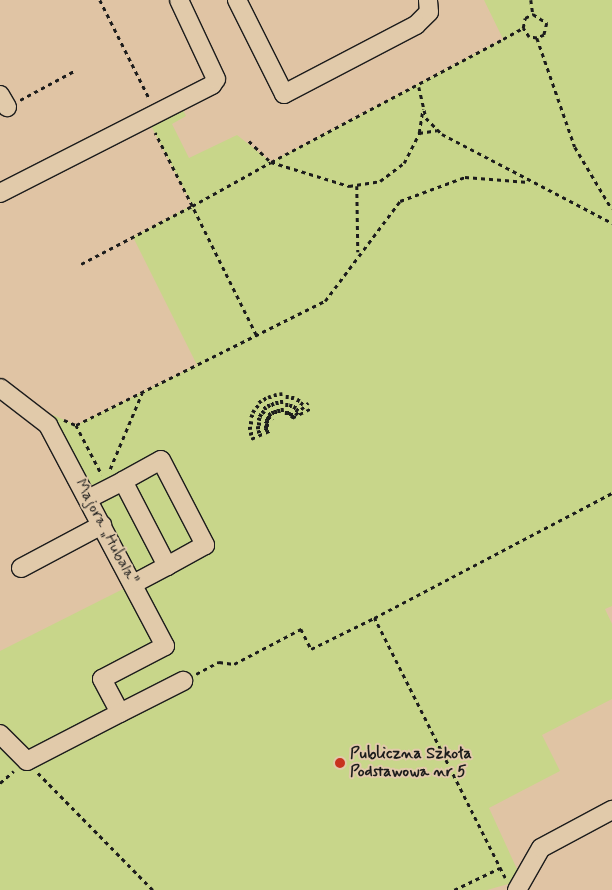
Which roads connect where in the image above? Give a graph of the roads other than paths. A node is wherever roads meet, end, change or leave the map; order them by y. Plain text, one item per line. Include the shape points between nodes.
1 (179, 0) edge
2 (237, 0) edge
3 (428, 0) edge
4 (0, 193) edge
5 (0, 388) edge
6 (123, 481) junction
7 (88, 499) junction
8 (102, 525) junction
9 (167, 566) junction
10 (21, 568) dead end
11 (133, 584) junction
12 (183, 681) road end
13 (120, 713) junction
14 (0, 734) edge
15 (612, 810) edge
16 (512, 886) edge

1 - 4 street via 216,79 212,85
2 - 3 street via 284,94 416,25 429,12
5 - 7 street, Majora „Hubala” via 43,418
6 - 7 street
6 - 9 street
6 - 9 street via 161,460 165,467 205,545
7 - 8 street, Majora „Hubala”
8 - 10 street
8 - 11 street, Majora „Hubala”
9 - 11 street
11 - 13 street, Majora „Hubala” via 165,646 102,678
12 - 13 street
13 - 14 street via 27,761
15 - 16 street via 541,848

